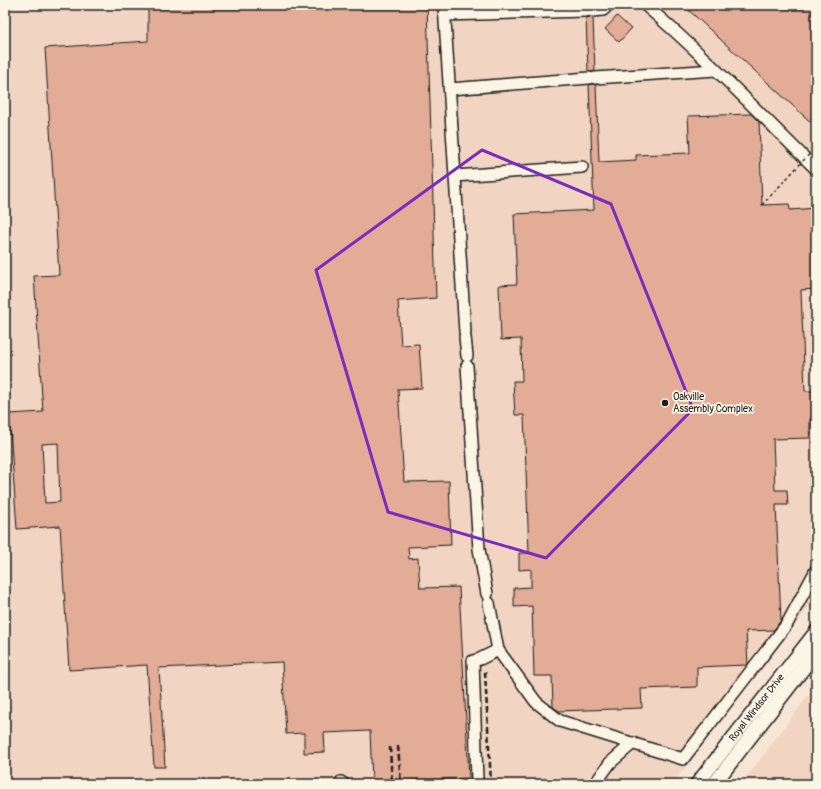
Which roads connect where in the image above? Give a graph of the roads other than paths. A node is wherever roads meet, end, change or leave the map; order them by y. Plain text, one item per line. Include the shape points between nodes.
1 (608, 5) edge
2 (646, 5) edge
3 (444, 10) edge
4 (716, 70) junction
5 (450, 89) junction
6 (582, 167) dead end
7 (816, 169) edge
8 (455, 176) junction
9 (816, 570) edge
10 (816, 632) edge
11 (498, 650) junction
12 (816, 652) edge
13 (633, 743) junction
14 (476, 784) edge
15 (595, 784) edge
16 (697, 784) edge
17 (714, 784) edge

1 - 3 lane via 603,10 589,11
2 - 4 lane
3 - 5 lane
4 - 5 lane
4 - 7 lane
5 - 8 lane
6 - 8 lane
8 - 11 lane via 479,549
9 - 13 lane via 787,624 684,759
10 - 16 main road, Royal Windsor Drive
11 - 13 lane via 536,702 560,721
11 - 14 lane via 473,661
12 - 17 main road, Royal Windsor Drive
13 - 15 lane via 610,763

